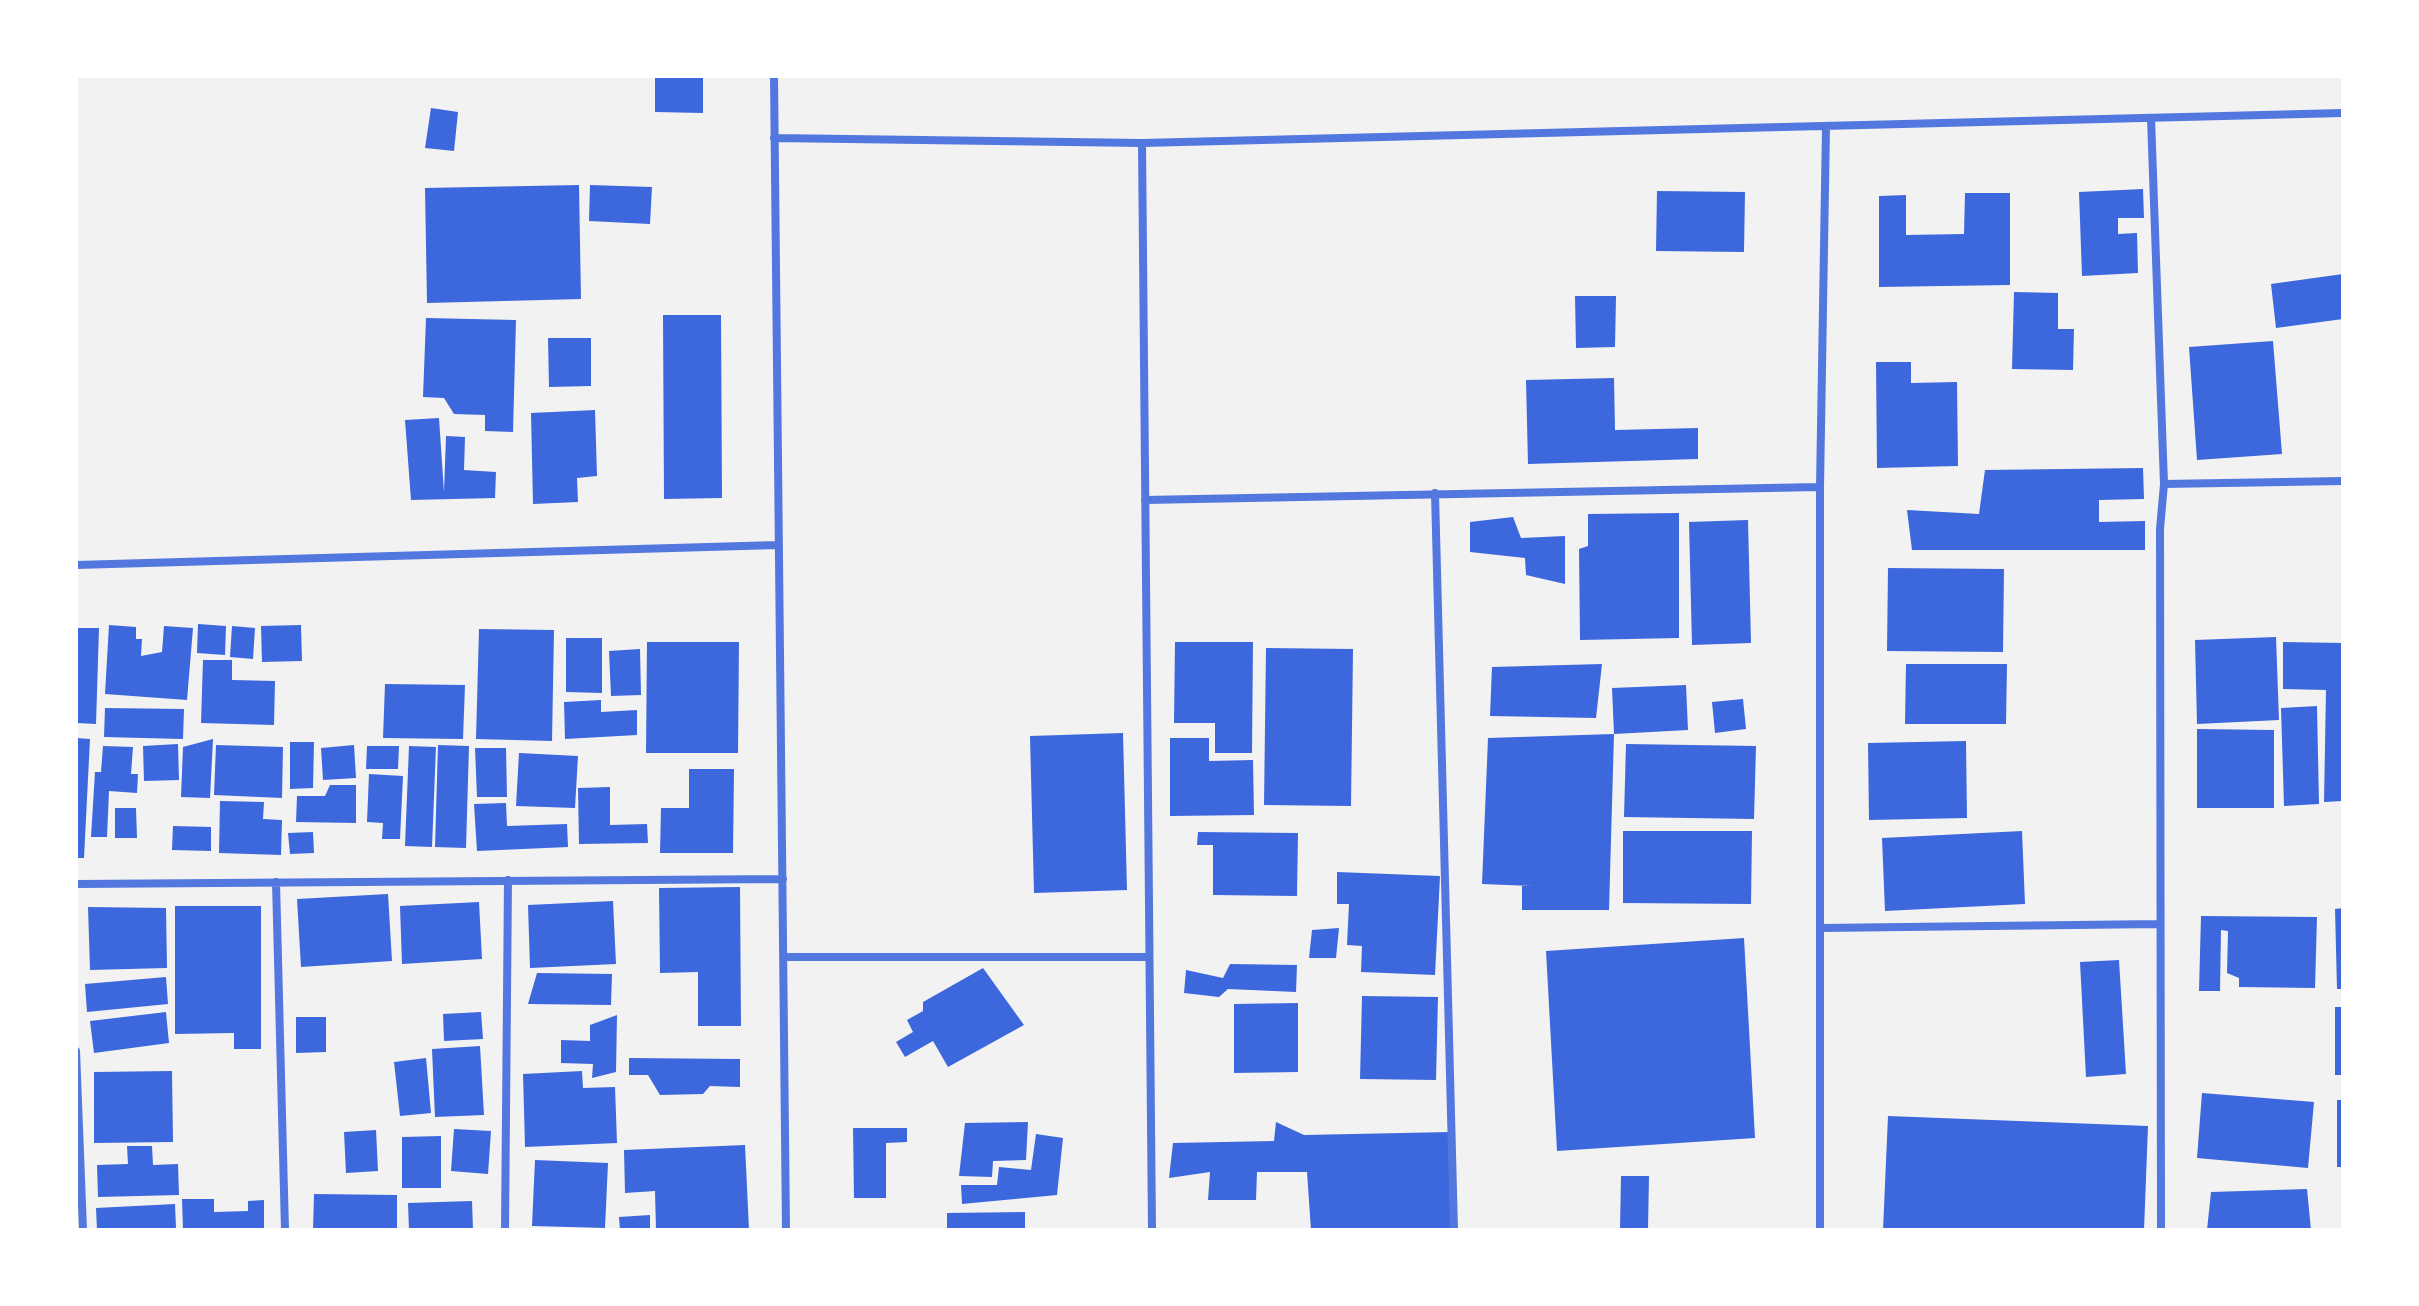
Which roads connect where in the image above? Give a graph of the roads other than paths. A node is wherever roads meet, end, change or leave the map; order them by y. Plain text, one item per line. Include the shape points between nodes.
1 (774, 76) edge
2 (2343, 113) edge
3 (2151, 118) junction
4 (1826, 127) junction
5 (774, 138) junction
6 (1142, 143) junction
7 (2343, 481) edge
8 (2164, 484) junction
9 (1820, 487) junction
10 (1435, 493) junction
11 (1145, 500) junction
12 (778, 545) junction
13 (76, 565) edge
14 (783, 879) junction
15 (508, 880) junction
16 (276, 882) junction
17 (76, 884) edge
18 (2159, 924) junction
19 (1820, 928) junction
20 (784, 957) junction
21 (1149, 957) junction
22 (76, 1051) edge
23 (83, 1230) edge
24 (285, 1230) edge
25 (505, 1230) edge
26 (786, 1230) edge
27 (1152, 1230) edge
28 (1454, 1230) edge
29 (1820, 1230) edge
30 (2161, 1230) edge

1 - 5 street
2 - 3 street
3 - 4 street
3 - 8 street
4 - 6 street
4 - 9 street
5 - 6 street
5 - 12 street
6 - 11 street
7 - 8 street
8 - 18 street
9 - 10 street
9 - 19 street
10 - 11 street
10 - 28 street
11 - 21 street
12 - 13 street
12 - 14 street
14 - 15 street
14 - 20 street
15 - 16 street
15 - 25 street
16 - 17 street
16 - 24 street
18 - 19 street
18 - 30 street
19 - 29 street
20 - 21 street
20 - 26 street
21 - 27 street
22 - 23 street

